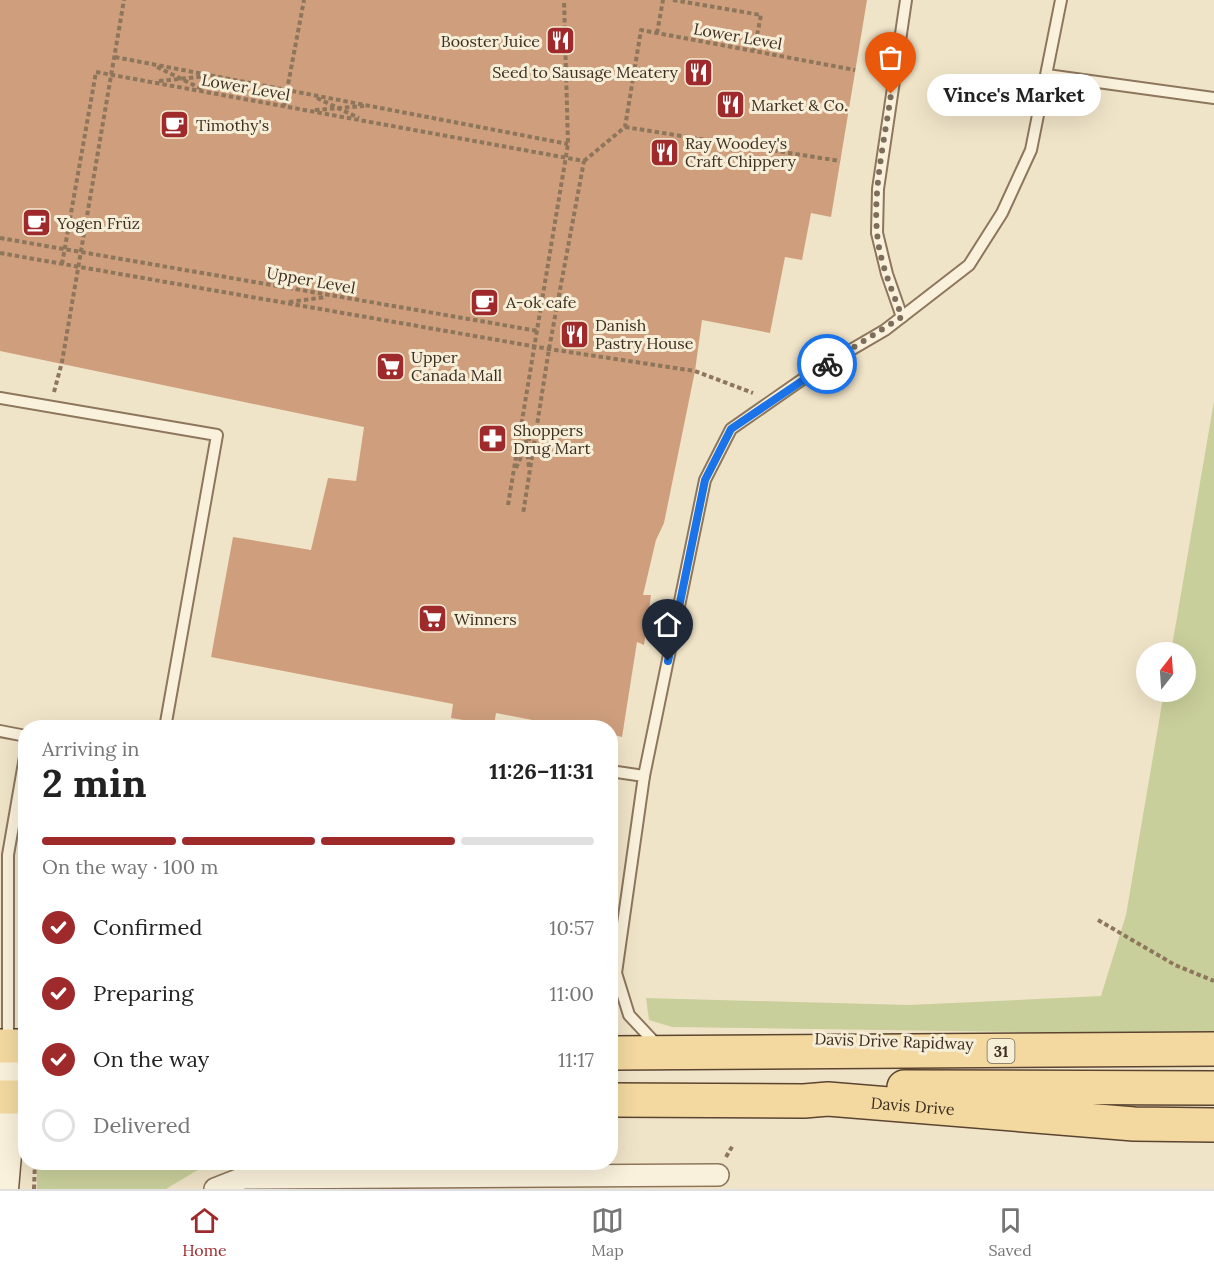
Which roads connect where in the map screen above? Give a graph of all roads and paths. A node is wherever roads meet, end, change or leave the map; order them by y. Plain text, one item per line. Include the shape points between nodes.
1 (124, 0) edge
2 (304, 0) edge
3 (564, 0) edge
4 (663, 0) edge
5 (673, 0) edge
6 (906, 0) edge
7 (1061, 0) edge
8 (657, 33) junction
9 (754, 51) junction
10 (115, 57) junction
11 (151, 64) junction
12 (855, 70) dead end
13 (212, 75) junction
14 (1047, 75) junction
15 (152, 82) junction
16 (209, 93) junction
17 (311, 94) junction
18 (1214, 98) edge
19 (369, 105) junction
20 (284, 106) junction
21 (308, 111) junction
22 (364, 120) junction
23 (625, 127) junction
24 (568, 144) junction
25 (584, 161) junction
26 (840, 161) dead end
27 (0, 238) edge
28 (0, 253) edge
29 (81, 254) junction
30 (62, 264) junction
31 (333, 296) junction
32 (282, 303) junction
33 (902, 317) junction
34 (538, 331) junction
35 (549, 349) junction
36 (0, 398) edge
37 (772, 401) junction
38 (51, 407) junction
39 (523, 418) junction
40 (538, 420) junction
41 (530, 473) junction
42 (513, 476) junction
43 (508, 505) dead end
44 (523, 514) dead end
45 (166, 720) edge
46 (0, 731) edge
47 (18, 734) edge
48 (618, 772) edge
49 (644, 776) junction
50 (18, 797) edge
51 (1098, 920) dead end
52 (618, 959) edge
53 (618, 979) edge
54 (1214, 981) edge
55 (11, 1046) edge
56 (1214, 1049) edge
57 (618, 1053) edge
58 (665, 1054) junction
59 (789, 1054) junction
60 (1096, 1062) dead end
61 (1214, 1088) edge
62 (11, 1097) edge
63 (828, 1099) junction
64 (618, 1100) edge
65 (1070, 1100) dead end
66 (1094, 1100) dead end
67 (999, 1101) dead end
68 (879, 1104) junction
69 (1214, 1125) edge
70 (35, 1170) edge
71 (718, 1175) dead end
72 (468, 1184) edge
73 (3, 1189) edge
74 (34, 1189) edge
75 (215, 1189) edge

1 - 10 path
2 - 20 path
3 - 24 path
4 - 8 path
5 - 9 path via 761,15
6 - 33 lane via 878,189 877,233
7 - 14 lane
8 - 9 path, Lower Level
8 - 23 path via 641,30
9 - 12 path, Lower Level
10 - 11 path
10 - 29 path
11 - 13 path
11 - 16 path
13 - 15 path
13 - 17 path
14 - 18 lane
14 - 33 lane via 1031,150 1002,213 969,265
15 - 16 path, Lower Level
15 - 30 path, Lower Level via 96,72
16 - 20 path, Lower Level
17 - 19 path
17 - 22 path
19 - 21 path
19 - 24 path
20 - 21 path, Lower Level
21 - 22 path, Lower Level
22 - 25 path, Lower Level
23 - 25 path
23 - 26 path
24 - 34 path
25 - 35 path
27 - 29 path, Upper Level
28 - 30 path
29 - 31 path, Upper Level
29 - 38 path
30 - 32 path
31 - 32 path
31 - 34 path, Upper Level
32 - 35 path
33 - 37 lane
34 - 39 path
35 - 37 path via 696,371
35 - 40 path
36 - 38 lane
37 - 49 lane via 731,429 705,480
38 - 45 lane via 217,435
39 - 41 path
39 - 42 path
40 - 41 path
40 - 42 path
41 - 44 path
42 - 43 path
46 - 47 lane
48 - 49 lane
49 - 52 lane
50 - 55 lane via 8,855
51 - 54 path via 1175,965
53 - 58 lane via 629,1015
55 - 62 main road
56 - 59 main road, 31
57 - 58 main road, 31
58 - 59 main road, 31
59 - 60 lane, Davis Drive Rapidway
61 - 63 main road via 910,1086
62 - 73 main road
63 - 64 main road, Davis Drive
63 - 68 main road, Davis Drive
65 - 66 lane
67 - 68 lane
68 - 69 main road, Davis Drive via 1134,1124
70 - 74 path
71 - 72 street
72 - 75 street via 243,1178

